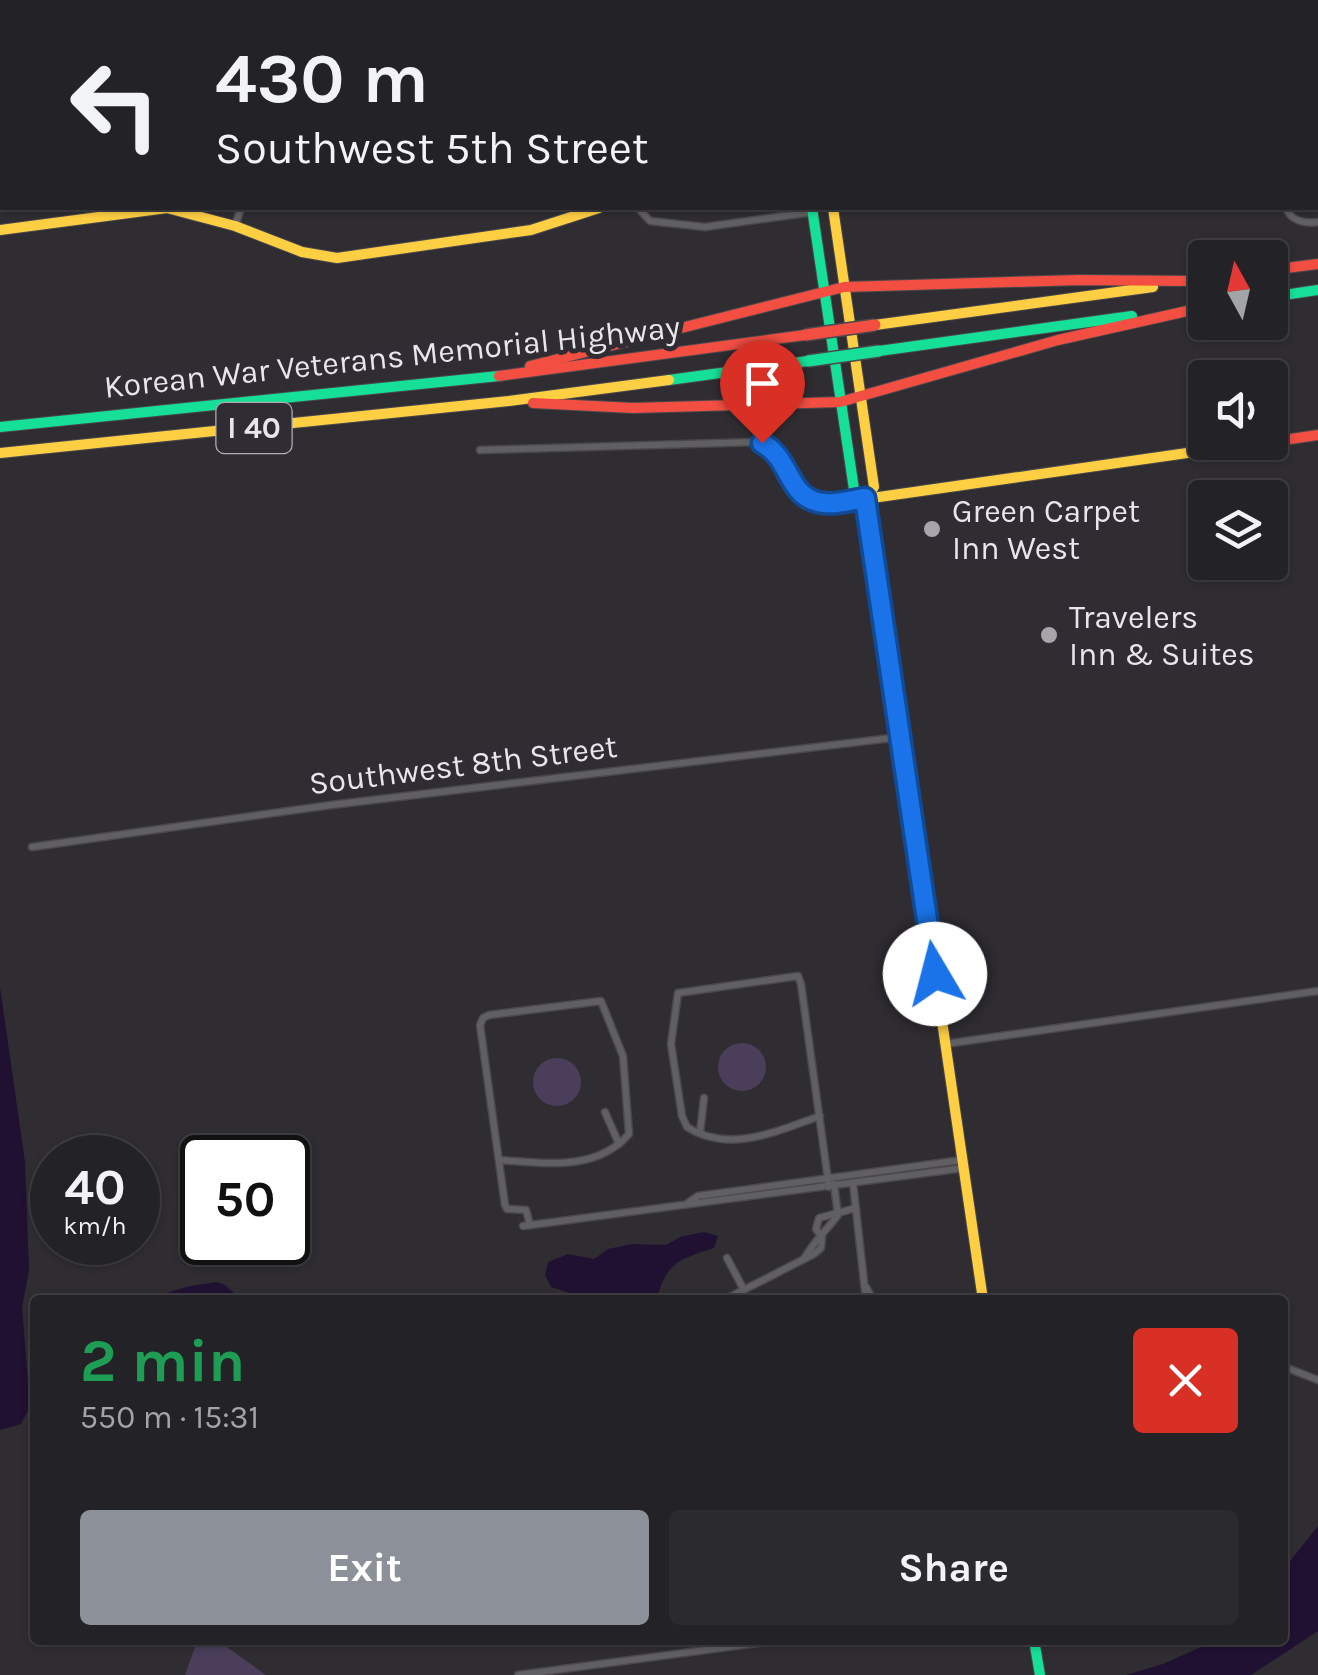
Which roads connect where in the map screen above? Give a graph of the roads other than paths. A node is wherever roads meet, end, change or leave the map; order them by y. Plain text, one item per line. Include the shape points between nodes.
1 (152, 210) edge
2 (175, 210) edge
3 (240, 210) edge
4 (593, 210) edge
5 (640, 210) edge
6 (813, 210) edge
7 (834, 210) edge
8 (1288, 210) edge
9 (1318, 222) edge
10 (235, 226) junction
11 (0, 230) edge
12 (1318, 264) edge
13 (1288, 268) edge
14 (1188, 282) edge
15 (1188, 282) edge
16 (844, 286) junction
17 (1318, 290) edge
18 (824, 291) junction
19 (1288, 294) edge
20 (1188, 309) edge
21 (1188, 311) edge
22 (498, 376) junction
23 (860, 396) junction
24 (509, 401) junction
25 (840, 402) junction
26 (0, 427) edge
27 (1318, 435) edge
28 (1288, 439) edge
29 (480, 450) dead end
30 (1188, 453) edge
31 (0, 454) edge
32 (865, 498) junction
33 (900, 737) junction
34 (32, 847) dead end
35 (1318, 991) edge
36 (945, 1044) junction
37 (704, 1098) dead end
38 (605, 1112) dead end
39 (820, 1116) junction
40 (700, 1133) junction
41 (619, 1144) junction
42 (499, 1160) junction
43 (963, 1164) junction
44 (831, 1183) junction
45 (853, 1184) junction
46 (856, 1208) junction
47 (837, 1211) junction
48 (822, 1237) junction
49 (727, 1258) dead end
50 (752, 1286) junction
51 (744, 1290) junction
52 (734, 1295) edge
53 (753, 1295) edge
54 (868, 1295) edge
55 (982, 1295) edge
56 (1288, 1368) edge
57 (1318, 1380) edge
58 (743, 1645) edge
59 (1035, 1645) edge
60 (1040, 1673) edge
61 (518, 1675) edge

1 - 11 main road
2 - 10 main road
3 - 10 street
4 - 10 main road via 532,230 337,258
5 - 6 street via 650,221 705,227
6 - 18 main road
7 - 16 main road
8 - 9 street via 1295,220
12 - 13 main road
14 - 16 main road
15 - 22 main road, Korean War Veterans Memorial Highway / I 40, bridge
16 - 18 main road
16 - 23 main road
17 - 19 main road
18 - 22 main road
18 - 25 main road
20 - 24 main road, Korean War Veterans Memorial Highway / I 40, bridge
21 - 23 main road
22 - 26 main road, Korean War Veterans Memorial Highway / I 40
23 - 25 main road
23 - 32 main road via 874,487
24 - 25 main road via 633,408
24 - 31 main road, Korean War Veterans Memorial Highway / I 40
25 - 32 main road via 854,490
27 - 28 main road
29 - 32 street via 756,442 780,455 797,491 810,500
30 - 32 main road
32 - 33 main road
33 - 34 street, Southwest 8th Street
33 - 36 main road
35 - 36 street
36 - 43 main road
37 - 40 street
38 - 41 street
39 - 40 street via 747,1141
39 - 40 street via 798,976 701,987 678,993 671,1044 683,1122
39 - 44 street
41 - 42 street via 578,1163
41 - 42 street via 631,1128 623,1056 601,1001 483,1018
42 - 44 street via 505,1205 526,1210 526,1225 688,1203 698,1196
43 - 44 street
43 - 45 street
43 - 55 main road
44 - 45 street
44 - 47 street
45 - 46 street
46 - 47 street
46 - 54 street
47 - 48 street
47 - 48 street via 819,1218
48 - 50 street via 803,1260
49 - 51 street
50 - 51 street
50 - 53 street
51 - 52 street
56 - 57 street
58 - 61 street
59 - 60 main road

